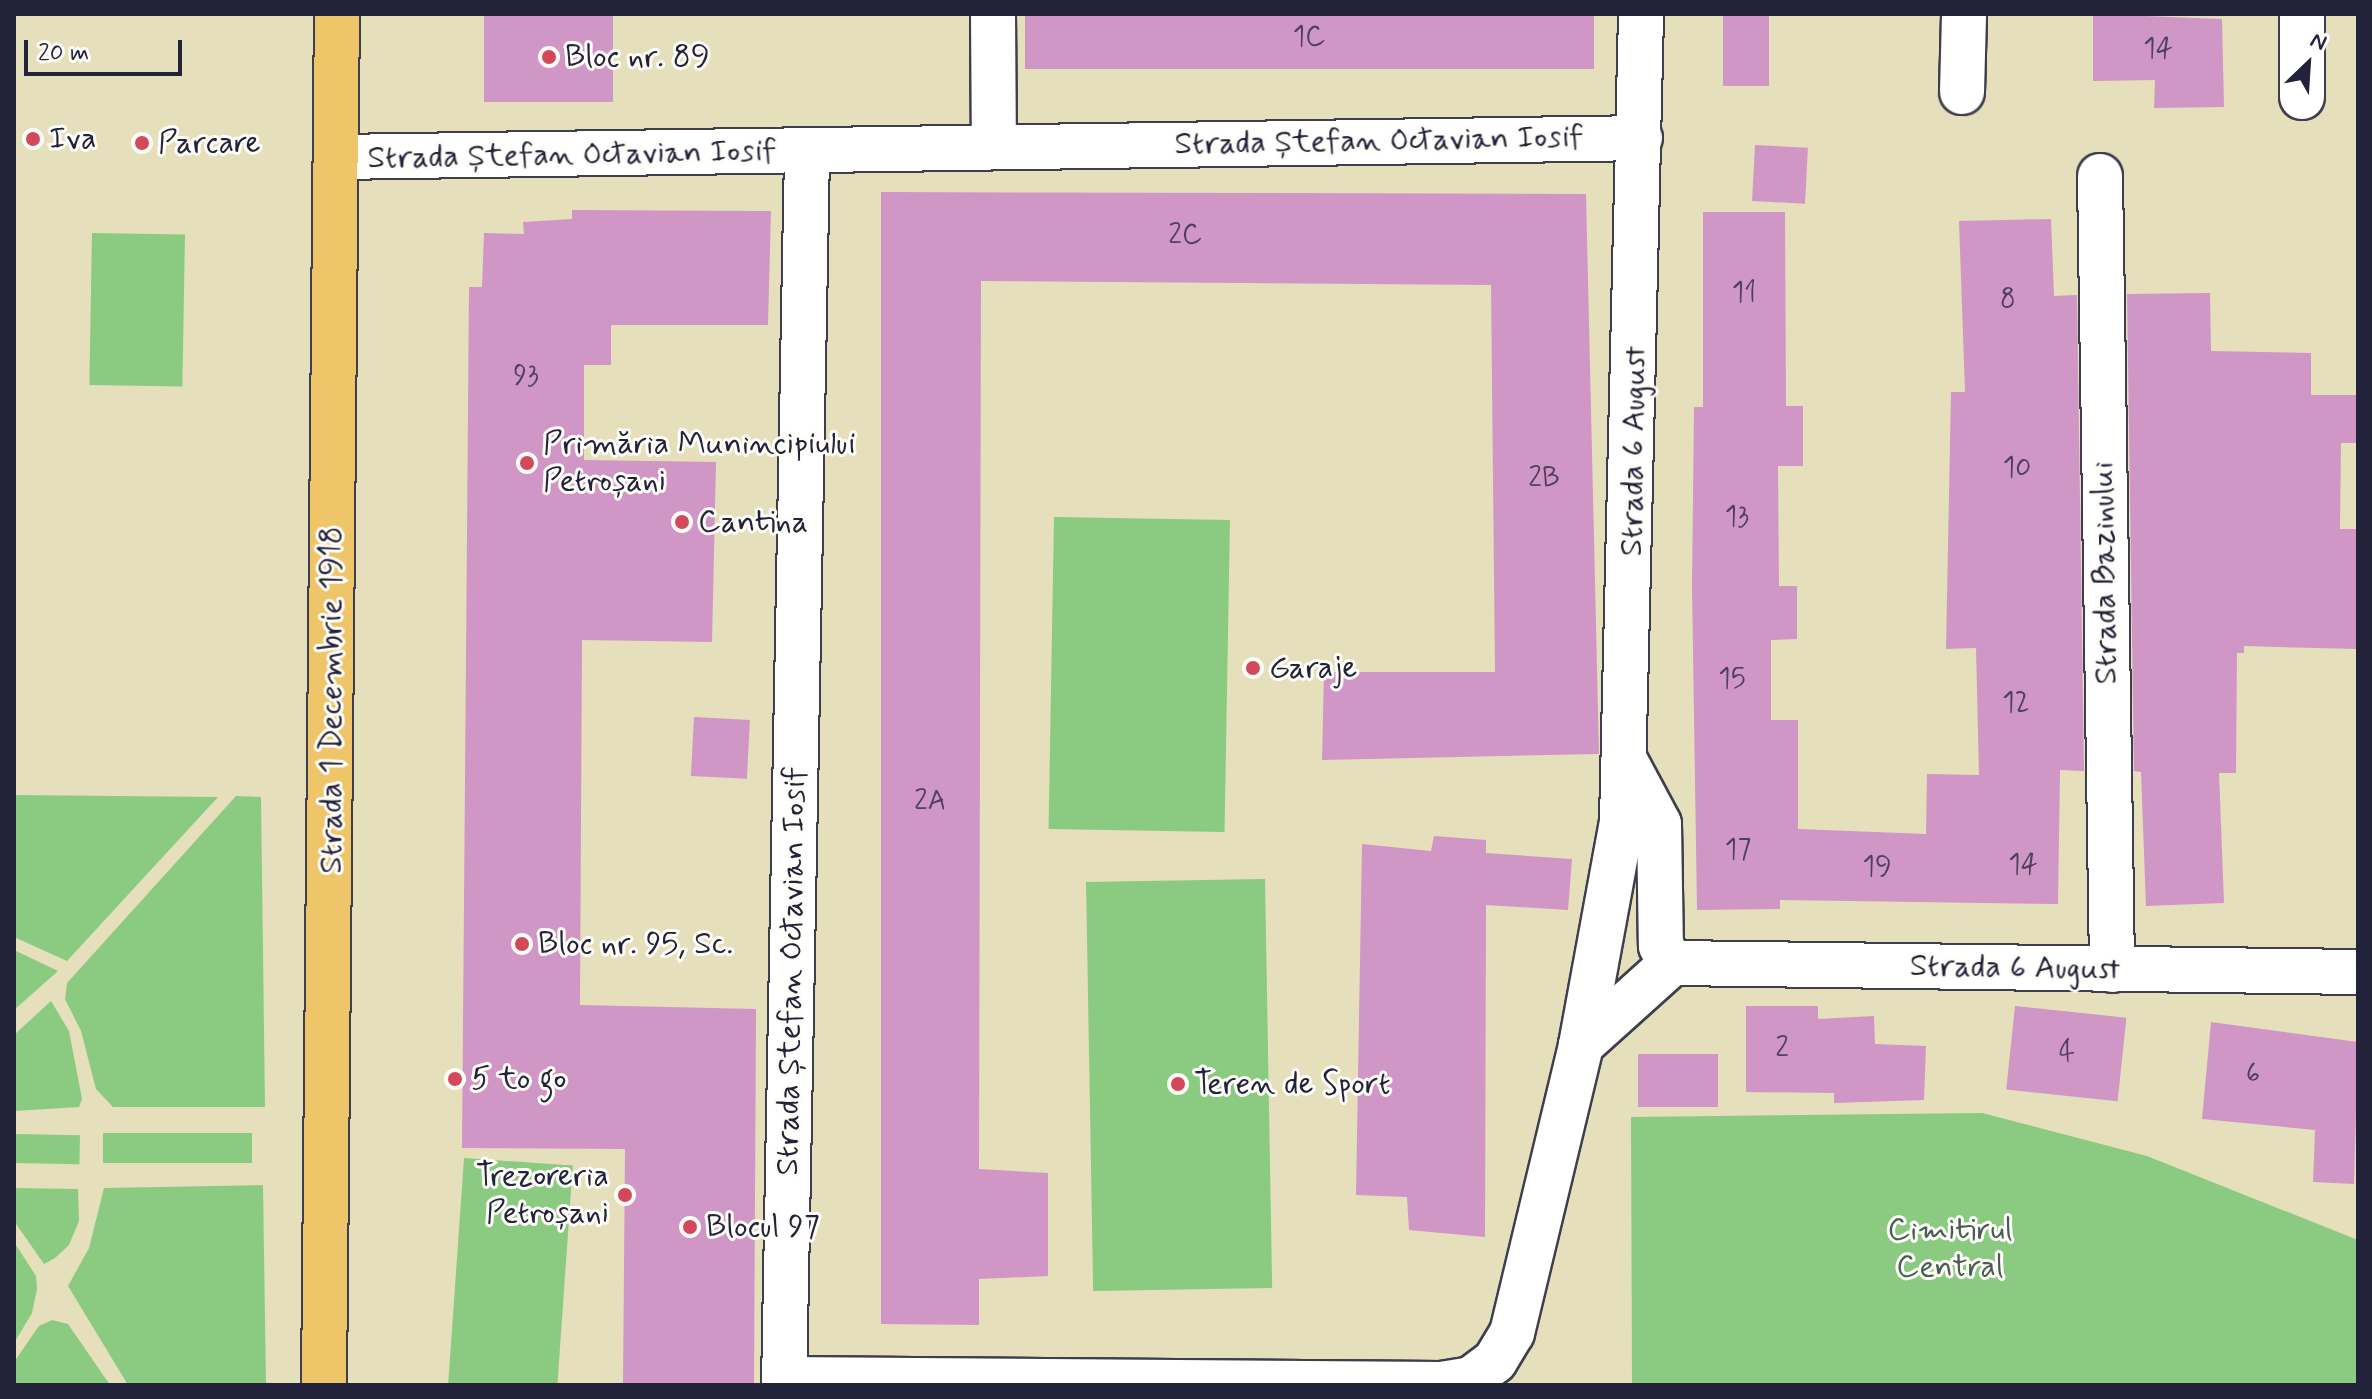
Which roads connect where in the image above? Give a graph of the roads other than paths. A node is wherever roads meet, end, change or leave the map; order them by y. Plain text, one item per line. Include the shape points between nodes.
1 (337, 14) edge
2 (993, 14) edge
3 (1641, 14) edge
4 (1964, 14) edge
5 (2302, 14) edge
6 (1962, 92) dead end
7 (2302, 97) dead end
8 (1640, 138) junction
9 (994, 145) junction
10 (807, 152) junction
11 (336, 157) junction
12 (2100, 176) dead end
13 (1627, 764) junction
14 (1600, 961) joint
15 (1672, 963) junction
16 (2112, 970) junction
17 (2358, 972) edge
18 (1581, 1045) junction
19 (784, 1382) edge
20 (1192, 1384) edge
21 (324, 1385) edge

1 - 11 main road, Strada 1 Decembrie 1918
2 - 9 street
3 - 8 street
4 - 6 street
5 - 7 street
8 - 9 street, Strada Ștefan Octavian Iosif
8 - 13 street, Strada 6 August
9 - 10 street, Strada Ștefan Octavian Iosif
10 - 11 street, Strada Ștefan Octavian Iosif
10 - 19 street, Strada Ștefan Octavian Iosif
11 - 21 main road, Strada 1 Decembrie 1918
12 - 16 street, Strada Bazinului
13 - 14 street, Strada 6 August
13 - 15 street, Strada 6 August via 1659,824 1661,946
14 - 18 street, Strada Ștefan Octavian Iosif
15 - 16 street, Strada 6 August
15 - 18 street
16 - 17 street, Strada 6 August
18 - 20 street, Strada Ștefan Octavian Iosif via 1512,1333 1495,1361 1471,1379 1441,1384
19 - 20 street, Strada Ștefan Octavian Iosif

